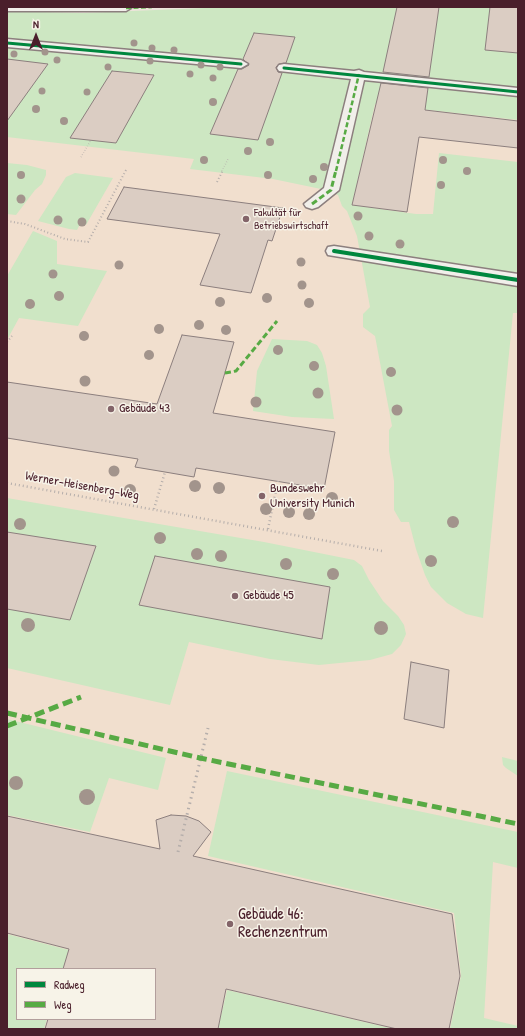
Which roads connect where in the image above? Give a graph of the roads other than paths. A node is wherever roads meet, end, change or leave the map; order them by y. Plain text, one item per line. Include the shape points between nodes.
1 (7, 8) edge
2 (126, 8) dead end
3 (7, 43) edge
4 (241, 64) dead end
5 (284, 68) dead end
6 (359, 74) junction
7 (518, 92) edge
8 (312, 204) dead end
9 (334, 251) dead end
10 (518, 280) edge

1 - 2 lane
3 - 4 street
5 - 6 street
6 - 7 street
6 - 8 street via 331,190
9 - 10 street

